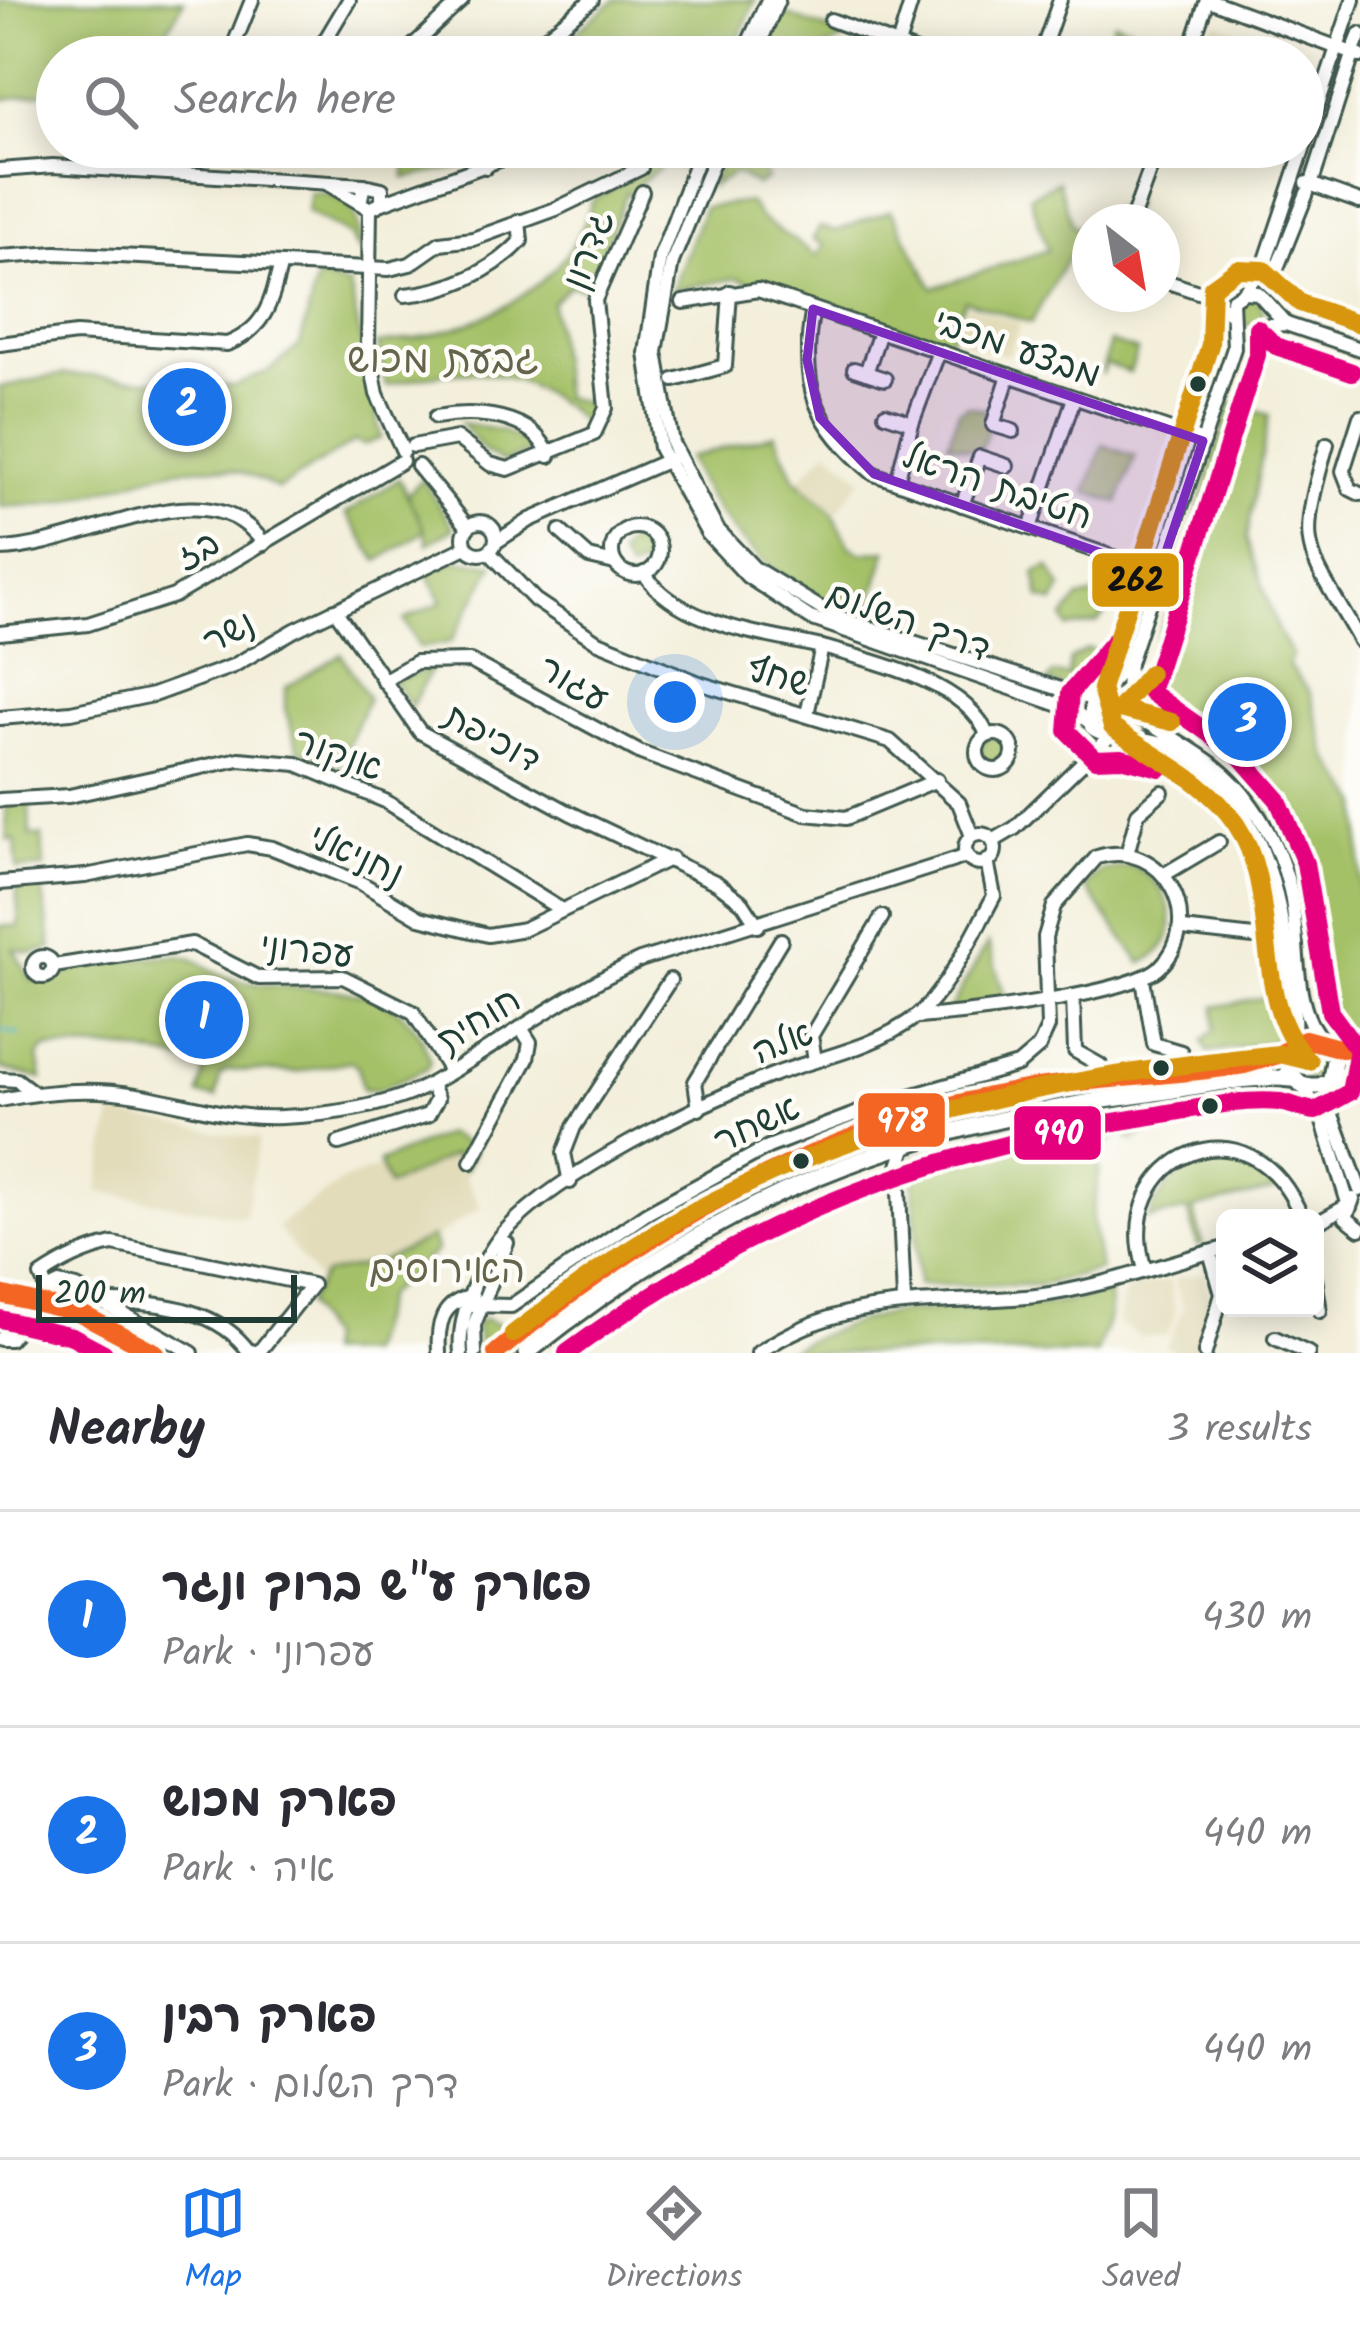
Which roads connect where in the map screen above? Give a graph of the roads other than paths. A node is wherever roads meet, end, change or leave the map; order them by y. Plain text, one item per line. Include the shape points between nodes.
1 (252, 0) edge
2 (349, 0) edge
3 (462, 0) edge
4 (592, 0) edge
5 (768, 0) edge
6 (778, 0) edge
7 (912, 0) edge
8 (1060, 0) edge
9 (1208, 0) edge
10 (1353, 0) edge
11 (831, 20) dead end
12 (1360, 34) edge
13 (237, 36) edge
14 (328, 36) edge
15 (423, 36) edge
16 (547, 36) edge
17 (752, 36) edge
18 (763, 36) edge
19 (874, 36) edge
20 (901, 36) edge
21 (1047, 36) edge
22 (1195, 36) edge
23 (1303, 36) edge
24 (1324, 44) edge
25 (1337, 49) junction
26 (1355, 54) edge
27 (1324, 88) edge
28 (1324, 144) edge
29 (36, 167) edge
30 (85, 168) edge
31 (483, 168) edge
32 (641, 168) dead end
33 (695, 168) edge
34 (711, 168) edge
35 (1150, 168) edge
36 (1297, 168) edge
37 (1316, 168) edge
38 (0, 170) edge
39 (1294, 178) junction
40 (328, 183) junction
41 (364, 185) junction
42 (426, 185) junction
43 (380, 186) junction
44 (642, 192) dead end
45 (1360, 202) edge
46 (1137, 204) edge
47 (370, 205) junction
48 (519, 221) junction
49 (0, 257) edge
50 (1264, 262) junction
51 (280, 267) junction
52 (369, 269) junction
53 (1180, 286) edge
54 (730, 292) junction
55 (1291, 293) dead end
56 (1240, 294) junction
57 (405, 295) dead end
58 (1207, 295) junction
59 (683, 302) dead end
60 (1265, 302) junction
61 (813, 309) junction
62 (1232, 318) junction
63 (1286, 324) junction
64 (1257, 327) junction
65 (880, 332) junction
66 (0, 344) edge
67 (1234, 348) junction
68 (1360, 349) edge
69 (939, 351) junction
70 (1009, 375) junction
71 (885, 379) dead end
72 (674, 380) dead end
73 (1074, 398) junction
74 (885, 414) dead end
75 (436, 417) dead end
76 (1360, 417) edge
77 (912, 423) junction
78 (1013, 431) dead end
79 (1204, 441) junction
80 (435, 442) junction
81 (1328, 444) dead end
82 (405, 448) junction
83 (549, 456) junction
84 (672, 459) junction
85 (420, 462) junction
86 (1006, 466) dead end
87 (898, 482) junction
88 (1360, 494) edge
89 (962, 505) junction
90 (468, 527) junction
91 (1030, 528) junction
92 (560, 531) dead end
93 (493, 541) junction
94 (264, 544) junction
95 (466, 547) junction
96 (0, 549) edge
97 (615, 563) junction
98 (644, 573) junction
99 (1160, 573) junction
100 (334, 610) junction
101 (0, 633) edge
102 (1360, 641) edge
103 (822, 647) junction
104 (1130, 663) junction
105 (383, 681) junction
106 (1099, 698) junction
107 (1127, 706) junction
108 (807, 714) junction
109 (0, 718) edge
110 (1089, 724) junction
111 (987, 735) dead end
112 (1115, 735) junction
113 (1079, 761) junction
114 (937, 780) junction
115 (1162, 792) dead end
116 (0, 800) edge
117 (972, 836) junction
118 (993, 841) junction
119 (1219, 842) dead end
120 (1127, 854) junction
121 (967, 856) junction
122 (671, 858) junction
123 (987, 861) junction
124 (1165, 874) junction
125 (0, 883) edge
126 (560, 909) junction
127 (883, 917) dead end
128 (758, 926) junction
129 (1183, 929) junction
130 (1254, 937) dead end
131 (781, 940) dead end
132 (54, 966) dead end
133 (670, 980) dead end
134 (1143, 980) junction
135 (1073, 995) junction
136 (1047, 998) junction
137 (917, 1017) junction
138 (521, 1028) junction
139 (1326, 1043) junction
140 (1292, 1047) junction
141 (1360, 1047) edge
142 (1180, 1052) dead end
143 (815, 1060) junction
144 (1100, 1064) dead end
145 (1360, 1068) edge
146 (450, 1071) junction
147 (1330, 1078) junction
148 (0, 1079) edge
149 (1298, 1082) junction
150 (431, 1084) junction
151 (34, 1093) junction
152 (0, 1100) edge
153 (698, 1109) junction
154 (909, 1141) junction
155 (340, 1143) dead end
156 (874, 1153) junction
157 (471, 1162) dead end
158 (898, 1169) junction
159 (569, 1182) junction
160 (1354, 1199) edge
161 (1298, 1209) edge
162 (1324, 1221) edge
163 (1324, 1222) edge
164 (1357, 1228) edge
165 (1216, 1250) edge
166 (1210, 1252) junction
167 (1145, 1269) junction
168 (0, 1294) edge
169 (904, 1300) junction
170 (104, 1301) junction
171 (42, 1303) junction
172 (474, 1303) junction
173 (0, 1304) edge
174 (1316, 1335) dead end
175 (1275, 1338) dead end
176 (0, 1340) edge
177 (250, 1352) edge
178 (496, 1352) edge
179 (135, 1353) edge
180 (156, 1353) edge
181 (193, 1353) edge
182 (439, 1353) edge
183 (461, 1353) edge
184 (475, 1353) edge
185 (527, 1353) edge
186 (758, 1353) edge
187 (1205, 1353) edge
188 (1309, 1353) edge

1 - 13 street
2 - 14 street
3 - 15 street
4 - 16 street
5 - 17 street
6 - 18 street
7 - 20 street
8 - 21 street
9 - 22 street
9 - 23 street
10 - 25 street
11 - 19 street
12 - 26 street
24 - 25 street
25 - 26 street
25 - 27 street
26 - 28 street
29 - 38 street
30 - 40 street
31 - 42 street
32 - 48 street
33 - 84 street, דרך השלום via 650,299 651,410
34 - 84 street, דרך השלום via 661,303 656,352
35 - 46 street
36 - 39 street
37 - 55 street via 1275,273
39 - 45 street
39 - 50 street
40 - 41 street
40 - 47 street
41 - 43 street
41 - 47 street
42 - 43 street
42 - 47 street
43 - 47 street
44 - 83 street, גדרון via 594,308 604,420 590,438
47 - 52 street
48 - 52 street via 440,243 400,268
48 - 57 street via 521,241 495,262 441,289
49 - 51 street
50 - 56 street
50 - 60 street
51 - 52 street
51 - 66 street via 268,313 227,344 46,334
52 - 82 street via 371,366
53 - 58 street
54 - 59 street
54 - 61 street via 758,290
54 - 72 street via 724,366
56 - 58 street
56 - 60 street
56 - 62 street
58 - 62 street
60 - 63 street
60 - 64 street
61 - 65 street, מבצע מכבי
61 - 87 street, חטיבת הראל via 807,370 820,418 837,444
62 - 64 street
62 - 67 street
63 - 64 street
63 - 68 street
64 - 67 street
65 - 69 street, מבצע מכבי
65 - 71 street via 860,371
67 - 79 street
69 - 70 street, מבצע מכבי
69 - 77 street
70 - 73 street, מבצע מכבי
70 - 78 street via 993,425
73 - 79 street, מבצע מכבי
73 - 91 street
74 - 77 street
75 - 83 street via 497,417 536,435
76 - 88 street via 1343,471
77 - 87 street
79 - 99 street
80 - 82 street, גדרון
80 - 83 street, גדרון via 460,439 504,469
80 - 85 street
81 - 102 street via 1306,526 1314,567
82 - 85 street
82 - 94 street, בז
84 - 93 street
84 - 106 street, דרך השלום via 716,528 796,597 877,632
84 - 110 street, דרך השלום via 708,534 789,607 1071,709
85 - 90 street
86 - 89 street via 980,457
87 - 89 street, חטיבת הראל
89 - 91 street, חטיבת הראל
90 - 93 street via 482,522
90 - 95 street
91 - 99 street, חטיבת הראל
92 - 97 street via 589,557
93 - 95 street via 478,555
93 - 108 street, שחף via 535,600 596,641
94 - 96 street via 236,514 196,505 71,540
94 - 101 street, בז via 134,613
95 - 100 street, נשר
97 - 98 street
97 - 98 street via 617,536 641,528 659,548
98 - 103 street via 662,595 723,624
99 - 104 street
100 - 105 street, דוכיפת
100 - 109 street, נשר via 233,666 153,695
103 - 108 street
103 - 111 street via 897,667 951,696
104 - 106 street
104 - 107 street
105 - 114 street, עגור via 416,662 470,661 612,740 806,814 846,818
105 - 122 street, דוכיפת via 435,742
106 - 107 street, דרך השלום
106 - 110 street
107 - 112 street
107 - 139 street via 1210,759 1271,837 1291,893 1307,1022
108 - 114 street, שחף via 890,741
110 - 112 street, דרך השלום
110 - 113 street
112 - 113 street
112 - 140 street via 1169,747 1202,768 1256,835 1280,898
113 - 118 street
114 - 117 street, שחף via 964,810
115 - 120 street via 1138,813
116 - 126 street, אנקור via 69,796 239,759 297,764 385,801
117 - 118 street
117 - 121 street
118 - 123 street
119 - 124 street
120 - 124 street
120 - 136 street via 1097,857 1063,890 1045,937
121 - 123 street
121 - 128 street, חוחית
122 - 126 street, נחניאלי
122 - 128 street, דוכיפת via 743,903
123 - 137 street via 994,896
124 - 129 street
125 - 126 street, נחניאלי via 85,876 248,844 361,883 463,933 509,934
127 - 143 street via 811,1036
128 - 138 street, חוחית via 640,960
129 - 130 street
129 - 134 street
131 - 153 street via 695,1082
132 - 146 street, עפרוני via 192,944 260,978 343,977 413,1012
133 - 159 street via 574,1126 564,1154
134 - 135 street
134 - 142 street via 1154,1044
135 - 136 street
135 - 144 street via 1076,1051
136 - 137 street, אלה
136 - 172 street, אשחר via 1048,1027 1018,1065 768,1147 628,1224 511,1306
137 - 143 street, אלה
138 - 146 street, חוחית
138 - 157 street via 530,1042 527,1059
139 - 140 main road via 1305,1039
139 - 141 main road
139 - 147 main road via 1336,1061
140 - 149 main road via 1286,1063
140 - 178 main road via 1259,1060 1023,1090 842,1143 744,1184 643,1240
143 - 153 street, אלה
145 - 147 main road
146 - 150 street, חוחית
147 - 149 main road
147 - 160 street
148 - 151 street
149 - 154 main road via 1067,1104
149 - 160 street
150 - 151 street, חוחית via 281,1118 134,1094
150 - 155 street via 437,1100 428,1115
151 - 152 street, חוחית
153 - 159 street, אלה
154 - 156 main road
154 - 158 street
156 - 158 street
156 - 185 main road via 709,1226
158 - 169 street
159 - 172 street, אלה via 505,1230
160 - 162 street
160 - 164 street
161 - 167 street via 1288,1184 1256,1157 1217,1148 1185,1158 1160,1175 1140,1210 1136,1243
163 - 164 street
165 - 166 street
166 - 167 street
166 - 187 street via 1222,1294
167 - 169 street via 1037,1295
168 - 171 street
169 - 186 street via 825,1318
170 - 171 street via 58,1284
170 - 177 street via 186,1308
170 - 181 street
171 - 173 street
171 - 176 street
171 - 177 street via 41,1276 82,1251 113,1244 311,1285 258,1353
171 - 179 street
171 - 180 street via 106,1324
172 - 182 street via 448,1308 437,1324
172 - 183 street, אלה
172 - 184 street, אלה
174 - 188 street
175 - 188 street

